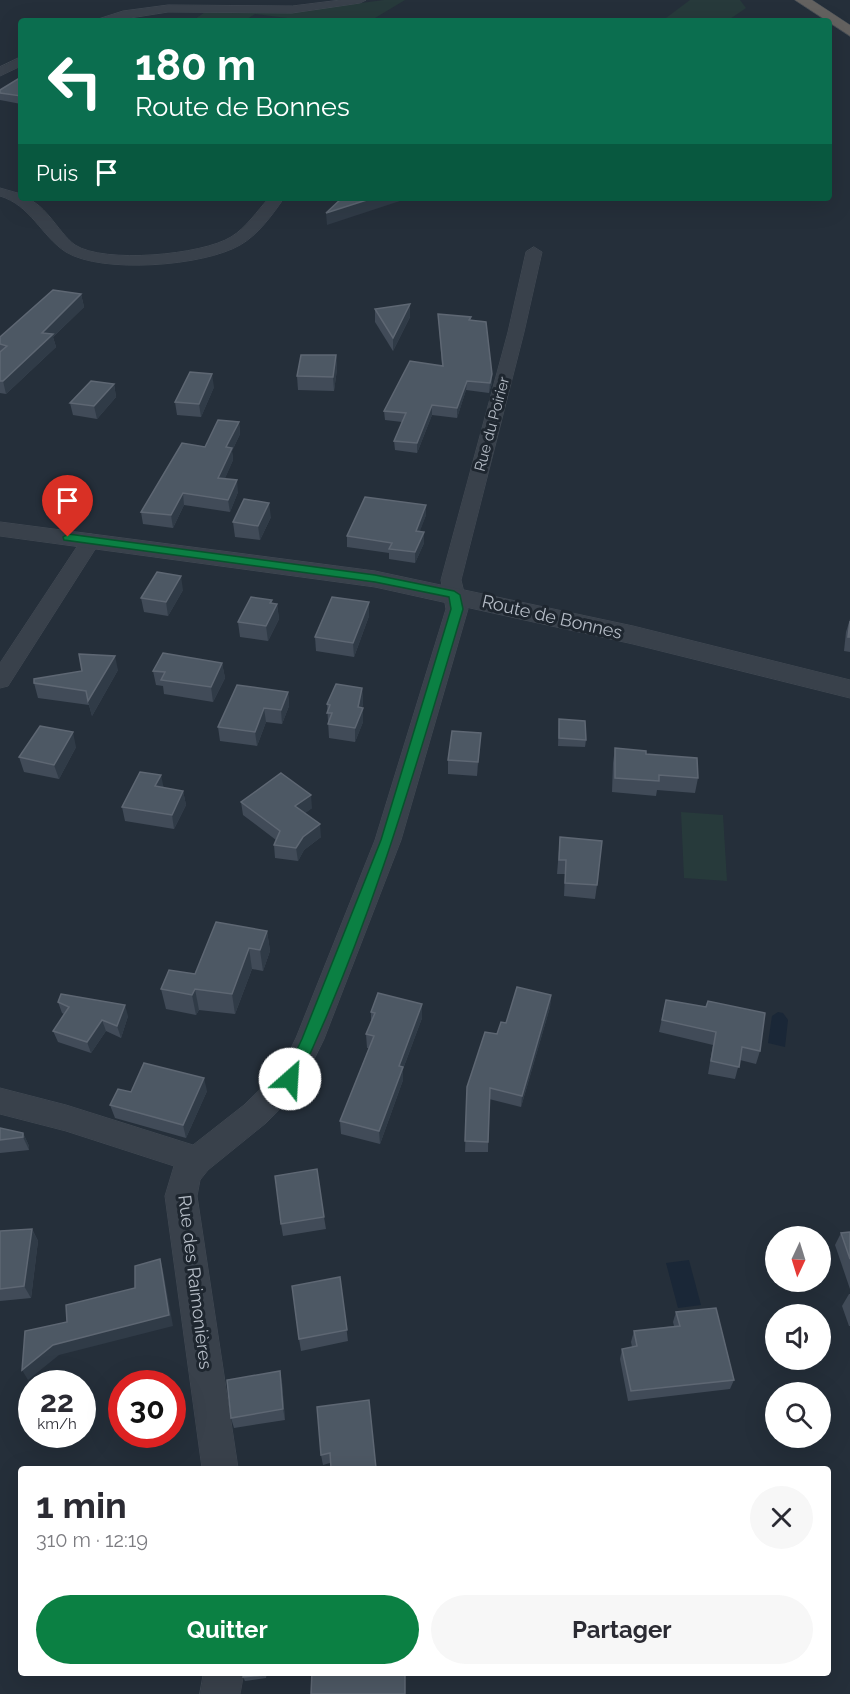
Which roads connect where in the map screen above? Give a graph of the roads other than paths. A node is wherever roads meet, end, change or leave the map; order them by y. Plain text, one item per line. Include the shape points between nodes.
1 (360, 0) edge
2 (802, 0) edge
3 (818, 0) edge
4 (104, 18) edge
5 (829, 18) edge
6 (832, 20) edge
7 (850, 21) edge
8 (850, 32) edge
9 (18, 63) edge
10 (0, 72) edge
11 (0, 192) edge
12 (18, 198) edge
13 (23, 201) edge
14 (274, 201) edge
15 (534, 252) dead end
16 (0, 529) edge
17 (91, 540) junction
18 (454, 595) junction
19 (0, 681) edge
20 (850, 689) edge
21 (0, 1101) edge
22 (197, 1160) junction
23 (220, 1466) edge
24 (223, 1676) edge
25 (220, 1694) edge

1 - 4 street via 283,10 147,2
2 - 5 highway
3 - 7 highway
6 - 8 highway
9 - 10 street
11 - 12 street
13 - 14 street via 76,252 132,261 221,248 236,242
15 - 18 street, Rue du Poirier via 451,580
16 - 17 street, Route de Bonnes
17 - 18 street, Route de Bonnes via 375,579
17 - 19 street
18 - 20 street, Route de Bonnes
18 - 22 street, Rue des Raimonières via 457,609 388,840 310,1039 290,1079 255,1114
21 - 22 street
22 - 23 street, Rue des Raimonières via 186,1175 182,1196
24 - 25 street

